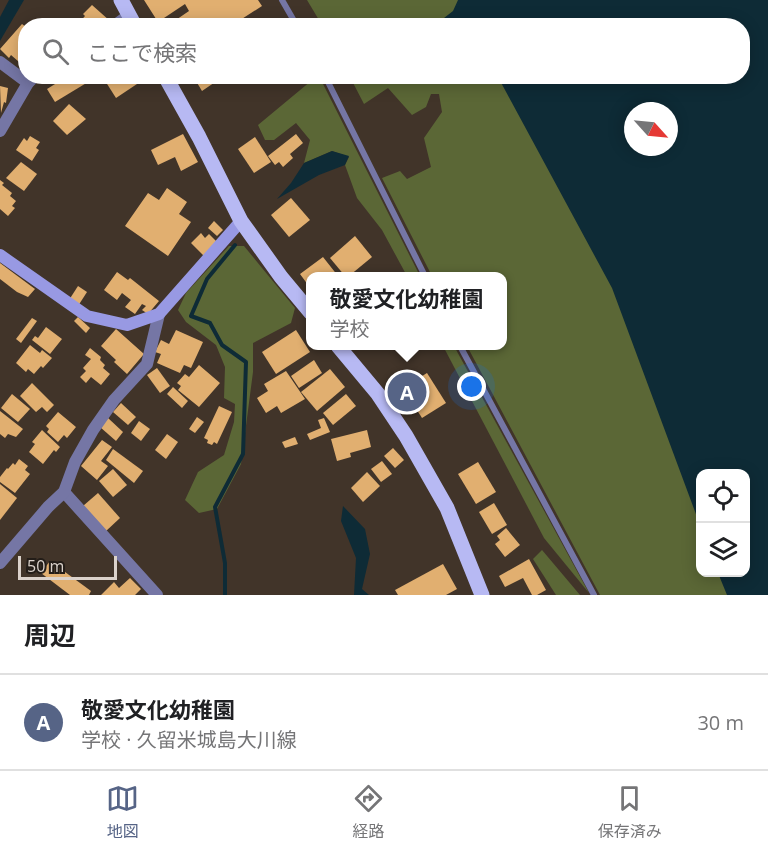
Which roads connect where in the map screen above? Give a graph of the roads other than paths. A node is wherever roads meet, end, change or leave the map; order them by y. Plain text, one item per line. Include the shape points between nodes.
1 (121, 0) edge
2 (282, 0) edge
3 (131, 18) edge
4 (292, 18) edge
5 (0, 62) edge
6 (18, 72) edge
7 (29, 84) edge
8 (169, 84) edge
9 (329, 84) edge
10 (0, 131) edge
11 (241, 221) junction
12 (0, 255) edge
13 (423, 272) edge
14 (306, 307) edge
15 (159, 314) junction
16 (342, 350) edge
17 (463, 350) edge
18 (64, 492) junction
19 (0, 563) edge
20 (157, 595) edge
21 (482, 595) edge
22 (594, 595) edge

1 - 3 main road
2 - 4 lane
5 - 6 street
7 - 10 street
8 - 11 main road
9 - 13 lane
11 - 14 main road
11 - 15 main road
12 - 15 main road via 87,316 127,325
15 - 18 street via 147,364 93,430
16 - 21 main road via 406,435 447,508
17 - 22 lane
18 - 19 street
18 - 20 street

